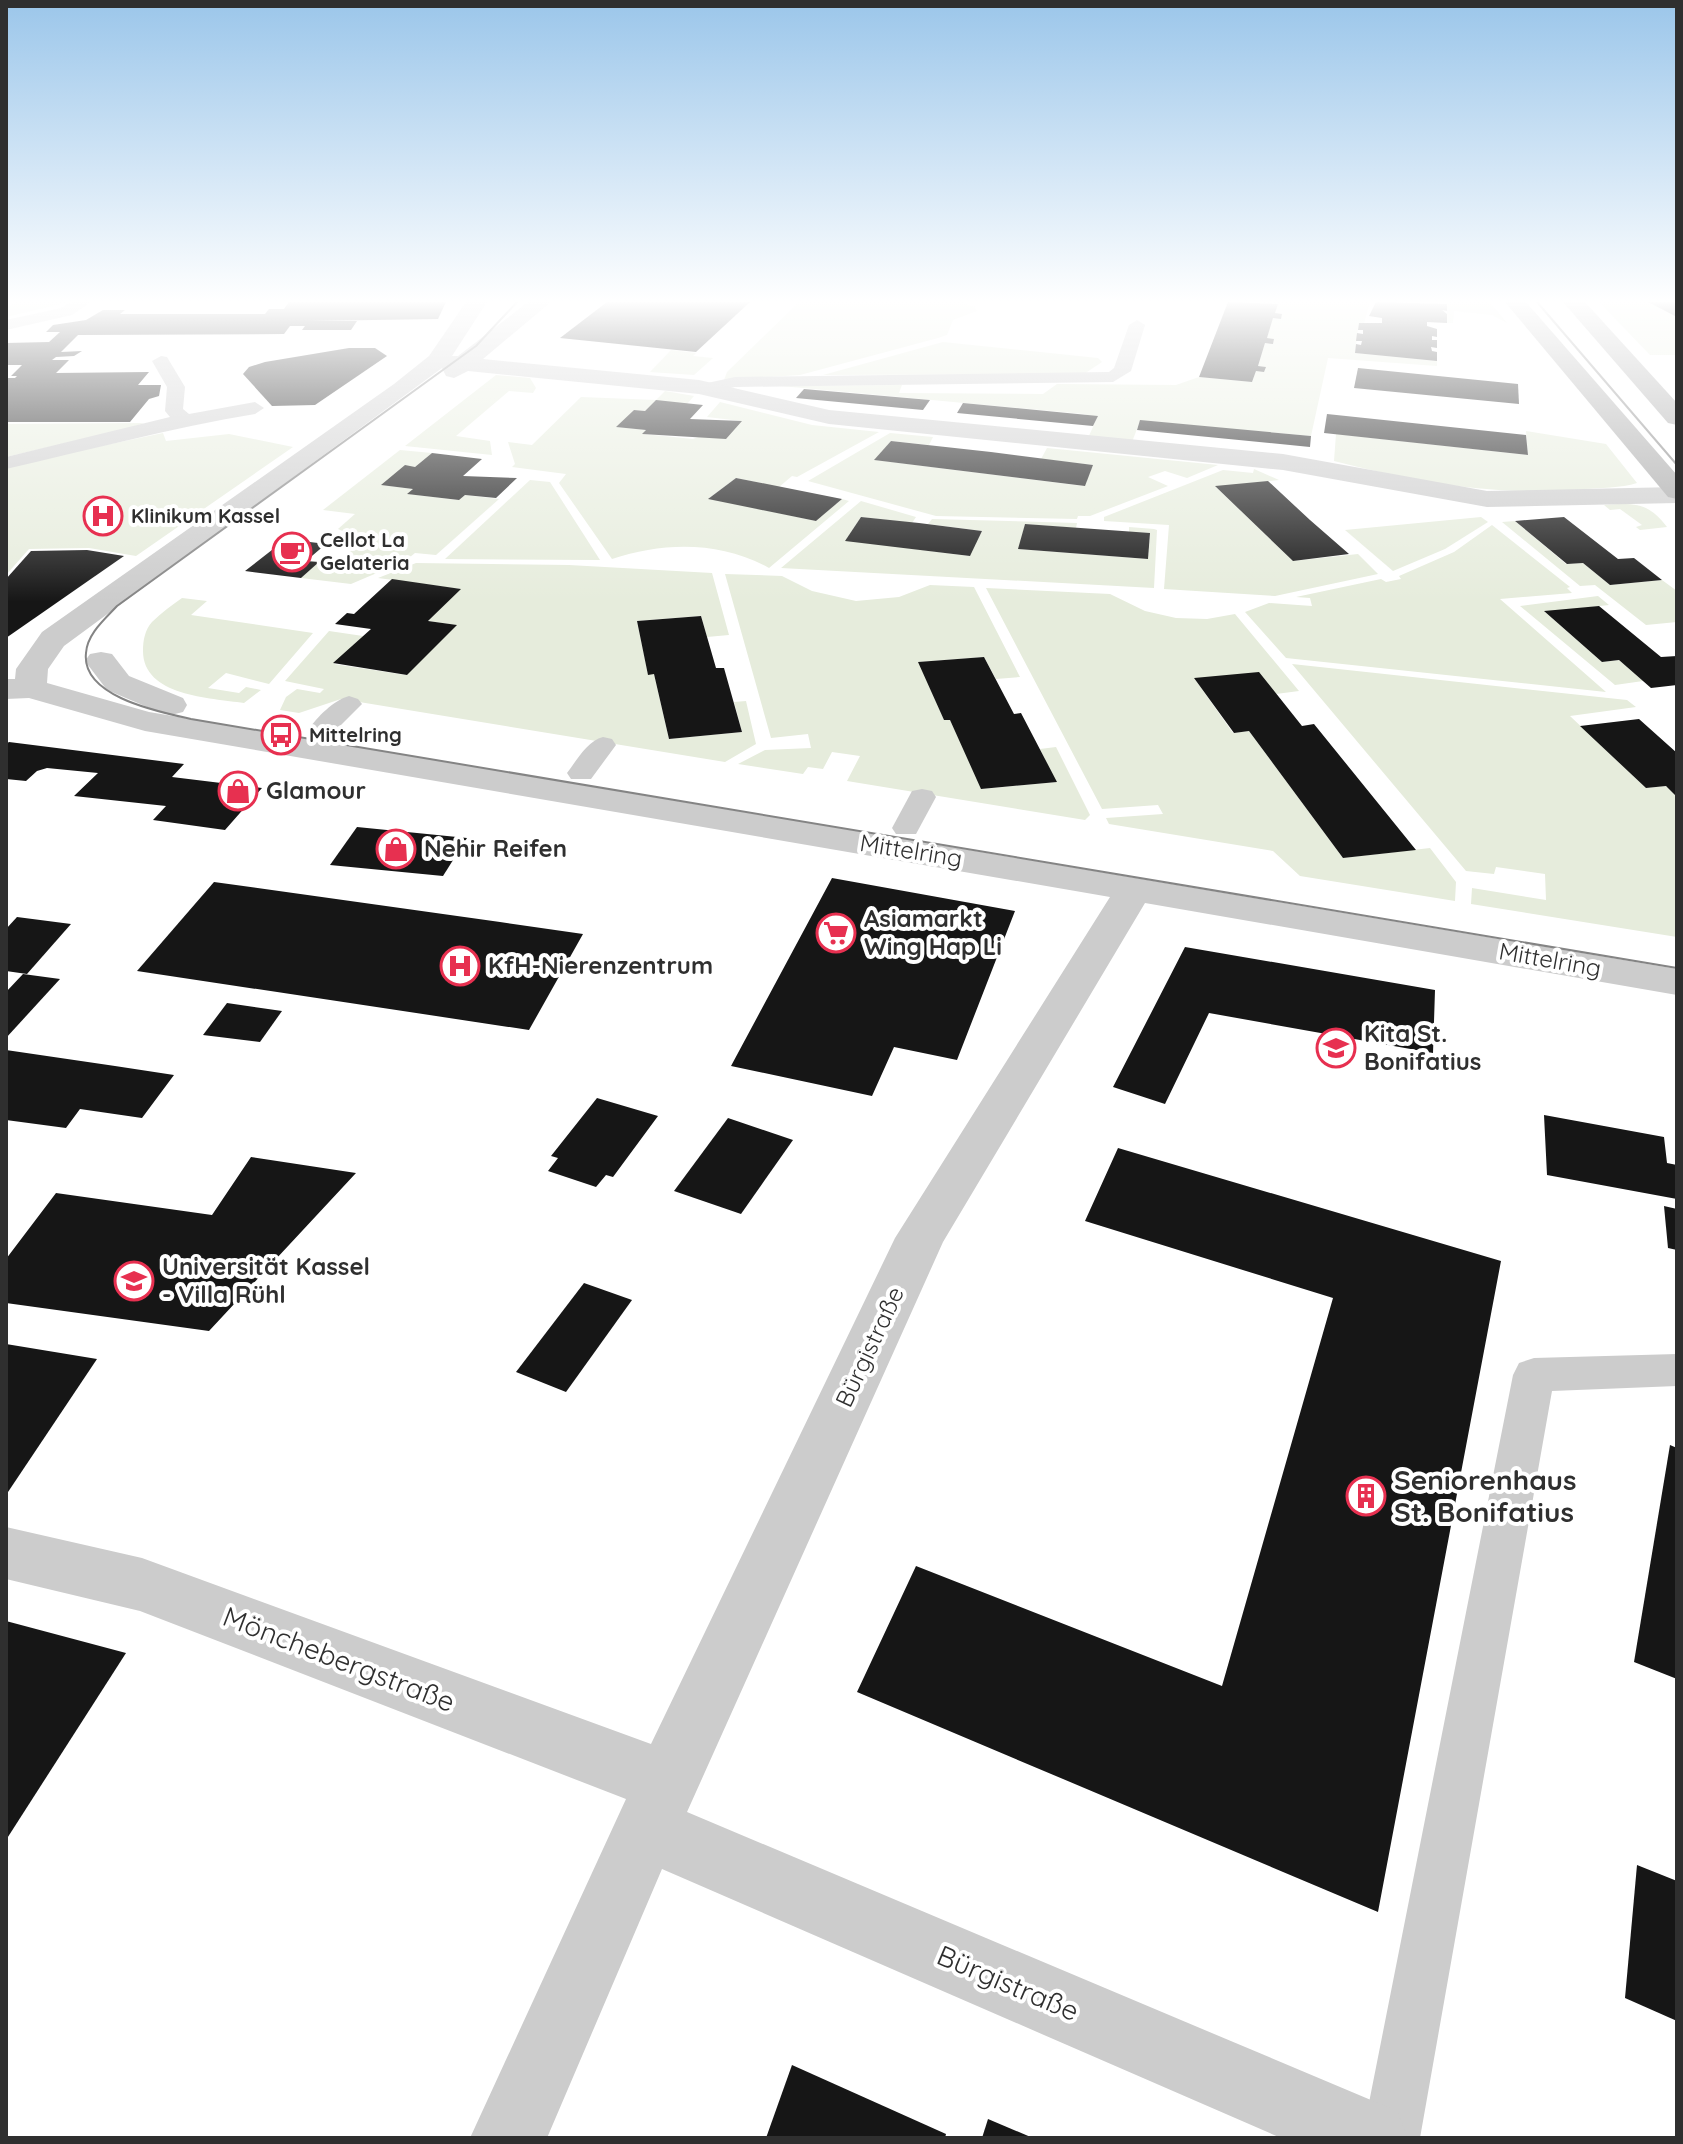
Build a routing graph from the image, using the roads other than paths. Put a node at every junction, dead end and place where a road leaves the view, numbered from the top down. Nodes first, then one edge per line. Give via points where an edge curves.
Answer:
1 (175, 402) edge
2 (383, 402) edge
3 (411, 402) edge
4 (762, 402) edge
5 (1600, 402) edge
6 (1663, 402) edge
7 (255, 408) dead end
8 (1677, 418) edge
9 (184, 419) junction
10 (6, 463) edge
11 (1677, 493) edge
12 (111, 640) junction
13 (14, 693) edge
14 (349, 704) dead end
15 (321, 730) junction
16 (1125, 906) junction
17 (1677, 956) edge
18 (1677, 982) edge
19 (1677, 1370) edge
20 (6, 1553) edge
21 (656, 1805) junction
22 (508, 2138) edge
23 (1370, 2138) edge
24 (1391, 2138) edge

1 - 9 lane via 174,411
2 - 13 street via 53,639
3 - 12 street via 159,588
4 - 11 street via 829,417 1283,462 1489,500
5 - 11 main road
6 - 8 main road
7 - 9 lane
9 - 10 lane
12 - 13 street
12 - 15 street, Mittelring via 118,683 173,706
13 - 16 street, Mittelring
14 - 15 lane
15 - 17 street, Mittelring via 592,759 914,812
16 - 18 street, Mittelring
16 - 21 street, Bürgistraße via 920,1238
19 - 24 lane via 1534,1375
20 - 21 street, Mönchebergstraße via 142,1585
21 - 22 street, Bürgistraße
21 - 23 street, Bürgistraße

